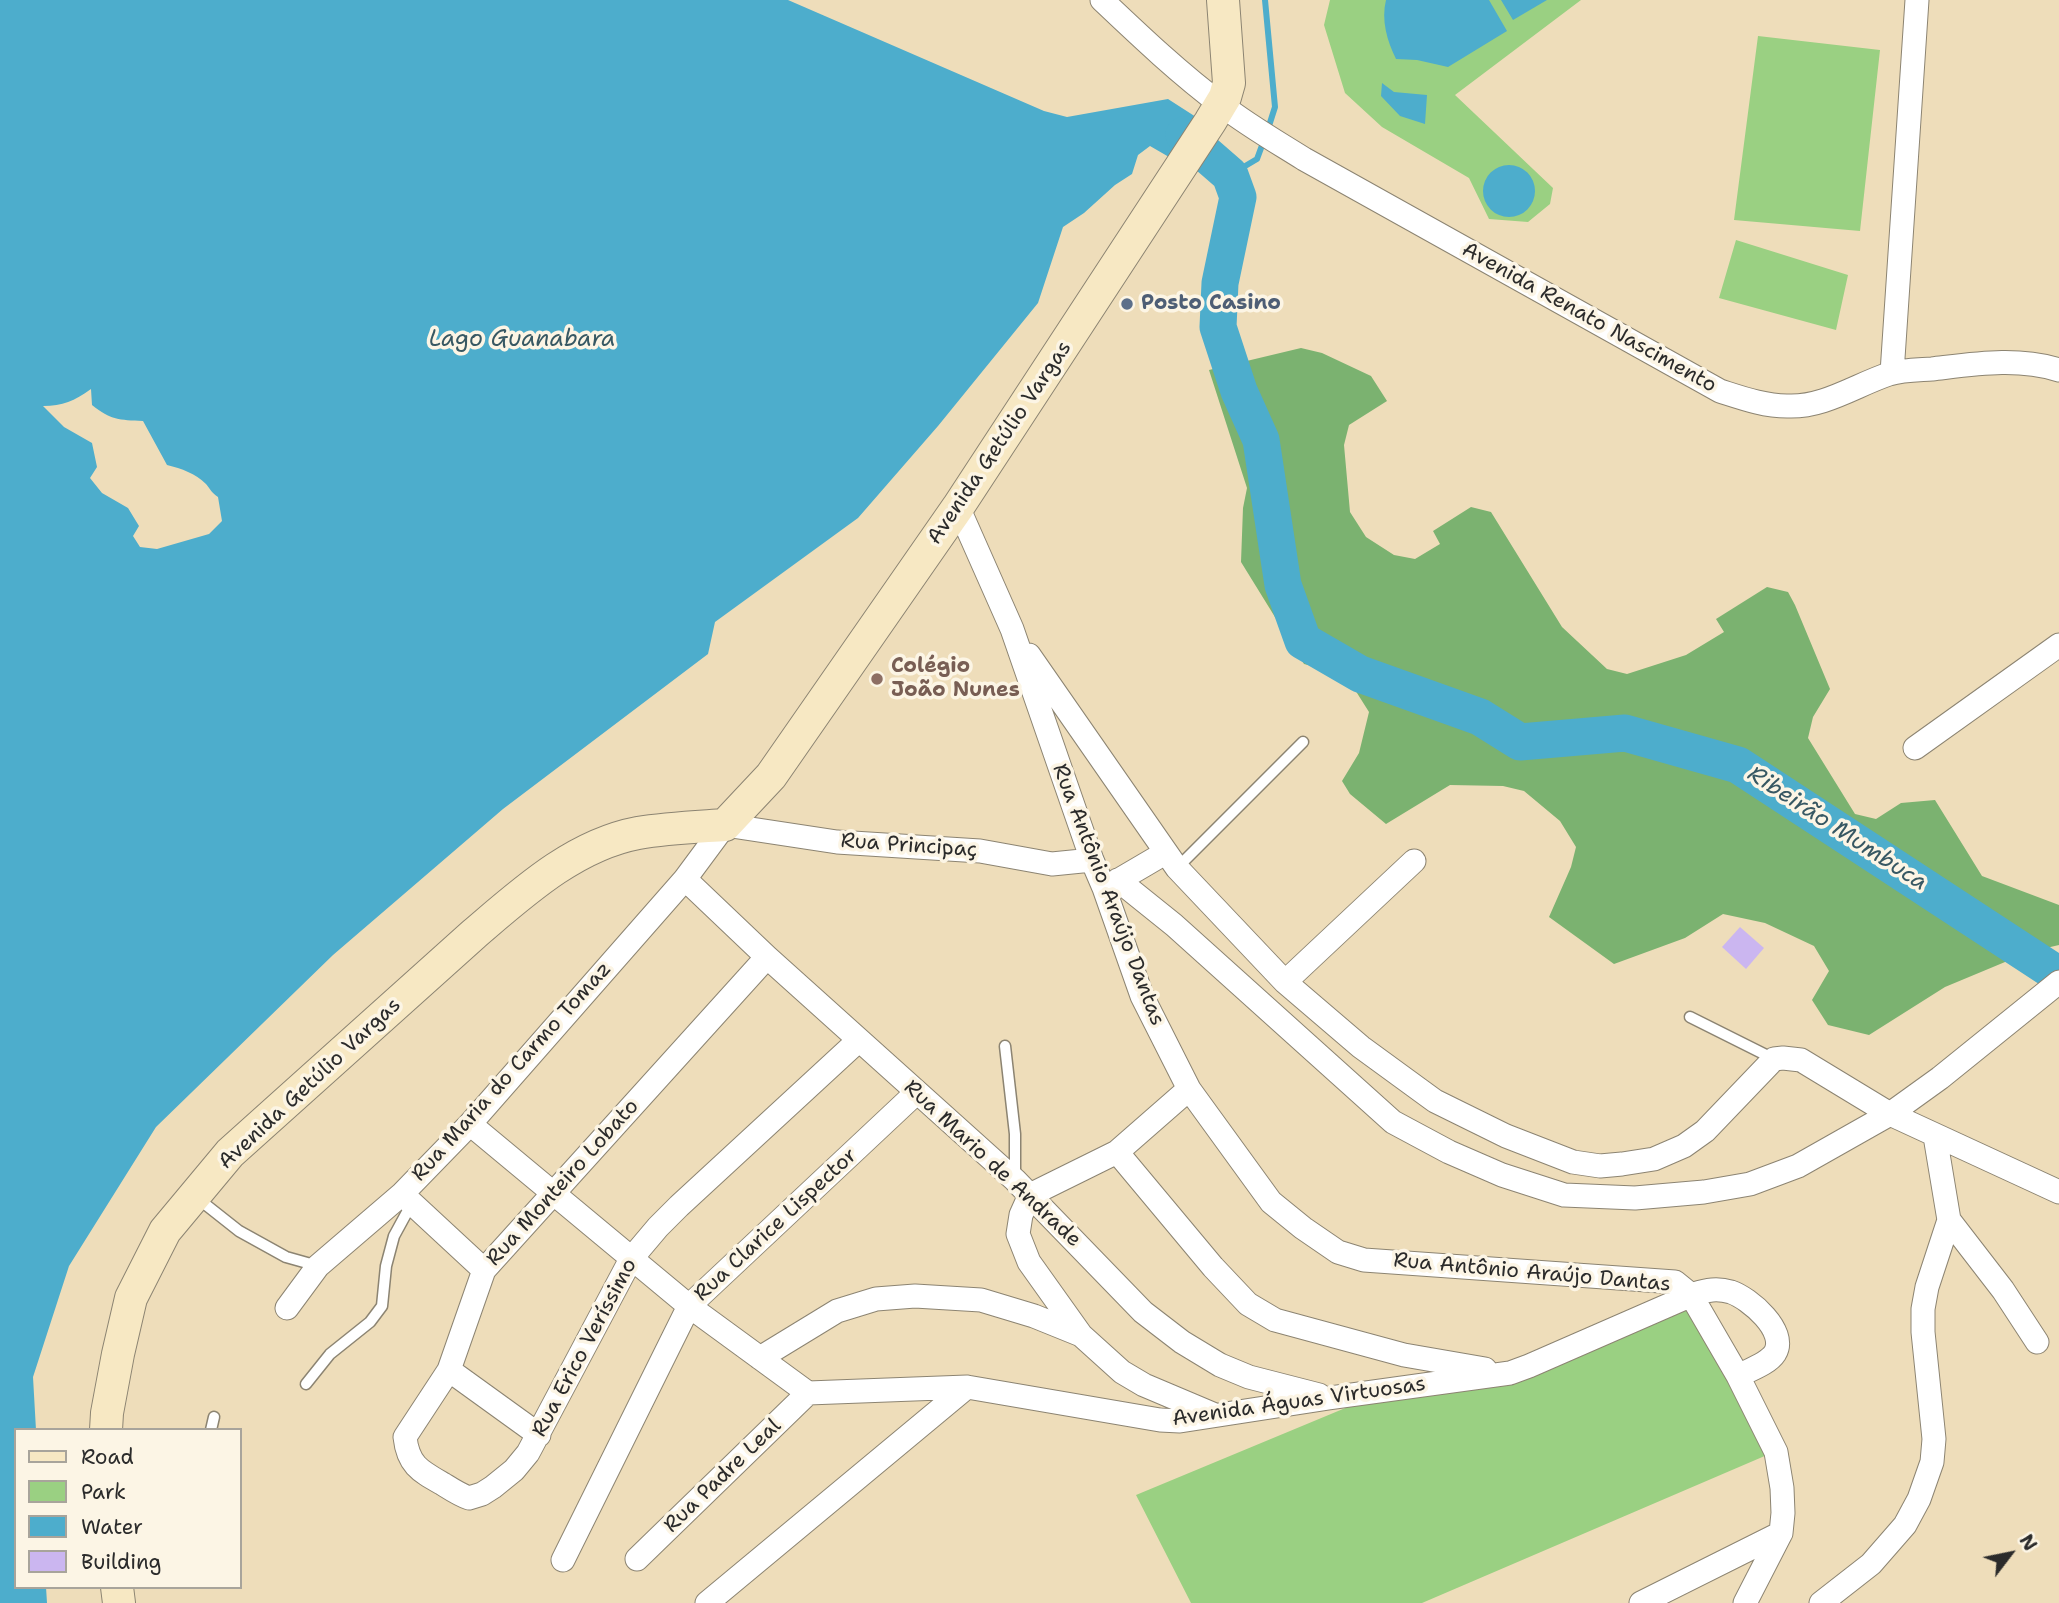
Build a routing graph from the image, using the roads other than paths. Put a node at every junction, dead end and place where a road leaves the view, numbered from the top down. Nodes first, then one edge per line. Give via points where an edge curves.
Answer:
1 (1102, 0) edge
2 (1223, 0) edge
3 (1917, 0) edge
4 (1216, 113) junction
5 (2059, 370) edge
6 (1892, 373) junction
7 (958, 508) junction
8 (1012, 629) junction
9 (2059, 645) edge
10 (1303, 742) dead end
11 (1915, 748) dead end
12 (771, 776) junction
13 (725, 825) junction
14 (637, 833) junction
15 (1092, 860) junction
16 (1171, 861) junction
17 (1414, 861) dead end
18 (685, 878) junction
19 (1111, 884) junction
20 (768, 957) junction
21 (1285, 982) junction
22 (2059, 982) edge
23 (1690, 1017) dead end
24 (859, 1040) junction
25 (1005, 1046) dead end
26 (1774, 1059) junction
27 (1189, 1089) junction
28 (916, 1093) junction
29 (1890, 1114) junction
30 (470, 1124) junction
31 (1935, 1136) junction
32 (1116, 1152) junction
33 (1023, 1188) junction
34 (2059, 1192) edge
35 (554, 1193) junction
36 (194, 1196) junction
37 (407, 1199) junction
38 (1950, 1220) junction
39 (631, 1259) junction
40 (318, 1266) junction
41 (484, 1270) junction
42 (1691, 1295) junction
43 (689, 1306) junction
44 (287, 1308) dead end
45 (1080, 1335) junction
46 (2036, 1342) dead end
47 (760, 1358) junction
48 (449, 1370) junction
49 (1510, 1373) junction
50 (1738, 1376) junction
51 (306, 1384) dead end
52 (967, 1387) junction
53 (808, 1393) junction
54 (1329, 1398) junction
55 (1217, 1416) junction
56 (214, 1417) dead end
57 (106, 1428) edge
58 (211, 1428) edge
59 (539, 1435) junction
60 (405, 1437) joint
61 (1781, 1533) junction
62 (637, 1559) dead end
63 (563, 1560) dead end
64 (706, 1603) edge
65 (1641, 1603) edge
66 (1745, 1603) edge
67 (1821, 1603) edge

1 - 4 street, Avenida Renato Nascimento
2 - 4 main road, Avenida Getúlio Vargas via 1229,83
3 - 6 street
4 - 6 street, Avenida Renato Nascimento via 1250,126 1720,391 1790,407 1823,401
4 - 7 main road, Avenida Getúlio Vargas
5 - 6 street, Avenida Renato Nascimento via 1993,362
7 - 8 street, Rua Antônio Araújo Dantas
7 - 12 main road, Avenida Getúlio Vargas
8 - 15 street, Rua Antônio Araújo Dantas
8 - 16 street
9 - 11 street
10 - 16 lane
12 - 13 main road, Avenida Getúlio Vargas
12 - 14 main road, Avenida Getúlio Vargas via 704,810
13 - 14 main road, Avenida Getúlio Vargas
13 - 15 street, Rua Principaç via 837,842 980,851 1052,864
13 - 18 street, Rua Maria do Carmo Tomaz
14 - 36 main road, Avenida Getúlio Vargas via 575,857 510,903 230,1153
15 - 19 street, Rua Antônio Araújo Dantas
16 - 19 street
16 - 21 street
17 - 21 street
18 - 20 street, Rua Mario de Andrade
18 - 30 street, Rua Maria do Carmo Tomaz
19 - 27 street, Rua Antônio Araújo Dantas via 1142,996
19 - 29 street via 1174,925 1393,1122 1502,1175 1564,1195 1635,1198 1751,1184 1798,1166
20 - 24 street, Rua Mario de Andrade
20 - 35 street, Rua Monteiro Lobato
21 - 26 street via 1361,1047 1436,1101 1506,1136 1573,1162 1622,1164 1684,1146 1705,1131
22 - 29 street
23 - 26 lane
24 - 28 street, Rua Mario de Andrade
24 - 39 street, Rua Erico Veríssimo via 679,1206
25 - 33 lane
26 - 29 street via 1801,1060
27 - 32 street
27 - 42 street, Rua Antônio Araújo Dantas via 1271,1202 1338,1252 1364,1260 1675,1282
28 - 33 street, Rua Mario de Andrade
28 - 43 street, Rua Clarice Lispector
29 - 31 street
30 - 35 street
30 - 37 street, Rua Maria do Carmo Tomaz
31 - 34 street
31 - 38 street
32 - 33 street
32 - 49 street via 1229,1285 1248,1304 1275,1320 1404,1355
33 - 45 street via 1018,1234 1023,1248
33 - 54 street, Rua Mario de Andrade via 1143,1312 1182,1342 1249,1377
35 - 39 street
35 - 41 street, Rua Monteiro Lobato
36 - 40 lane via 239,1231 286,1257
36 - 57 main road, Avenida Getúlio Vargas via 165,1231 131,1298
37 - 40 street, Rua Maria do Carmo Tomaz
37 - 41 street
37 - 51 lane via 386,1266 382,1306 370,1322 330,1354
38 - 46 street
38 - 67 street via 1923,1309 1932,1462 1905,1525 1871,1564
39 - 43 street
39 - 59 street, Rua Erico Veríssimo
40 - 44 street, Rua Maria do Carmo Tomaz
41 - 48 street, Rua Monteiro Lobato
42 - 49 street, Avenida Águas Virtuosas
42 - 50 street, Rua Antônio Araújo Dantas
42 - 50 street, Rua Antônio Araújo Dantas via 1712,1289 1730,1292 1753,1304 1770,1324 1777,1342 1774,1355
43 - 47 street
43 - 63 street, Rua Clarice Lispector
45 - 47 street via 981,1300 902,1297 837,1311
45 - 55 street via 1122,1372
47 - 53 street
48 - 59 street
48 - 60 street, Rua Monteiro Lobato
49 - 54 street, Avenida Águas Virtuosas
50 - 61 street, Rua Antônio Araújo Dantas via 1776,1451 1782,1488
52 - 53 street, Avenida Águas Virtuosas
52 - 55 street, Avenida Águas Virtuosas via 1160,1420
52 - 64 street
53 - 62 street, Rua Padre Leal
54 - 55 street, Avenida Águas Virtuosas
56 - 58 lane
59 - 60 street, Rua Erico Veríssimo via 514,1470 482,1494 469,1497 420,1471 406,1450
61 - 65 street
61 - 66 street

